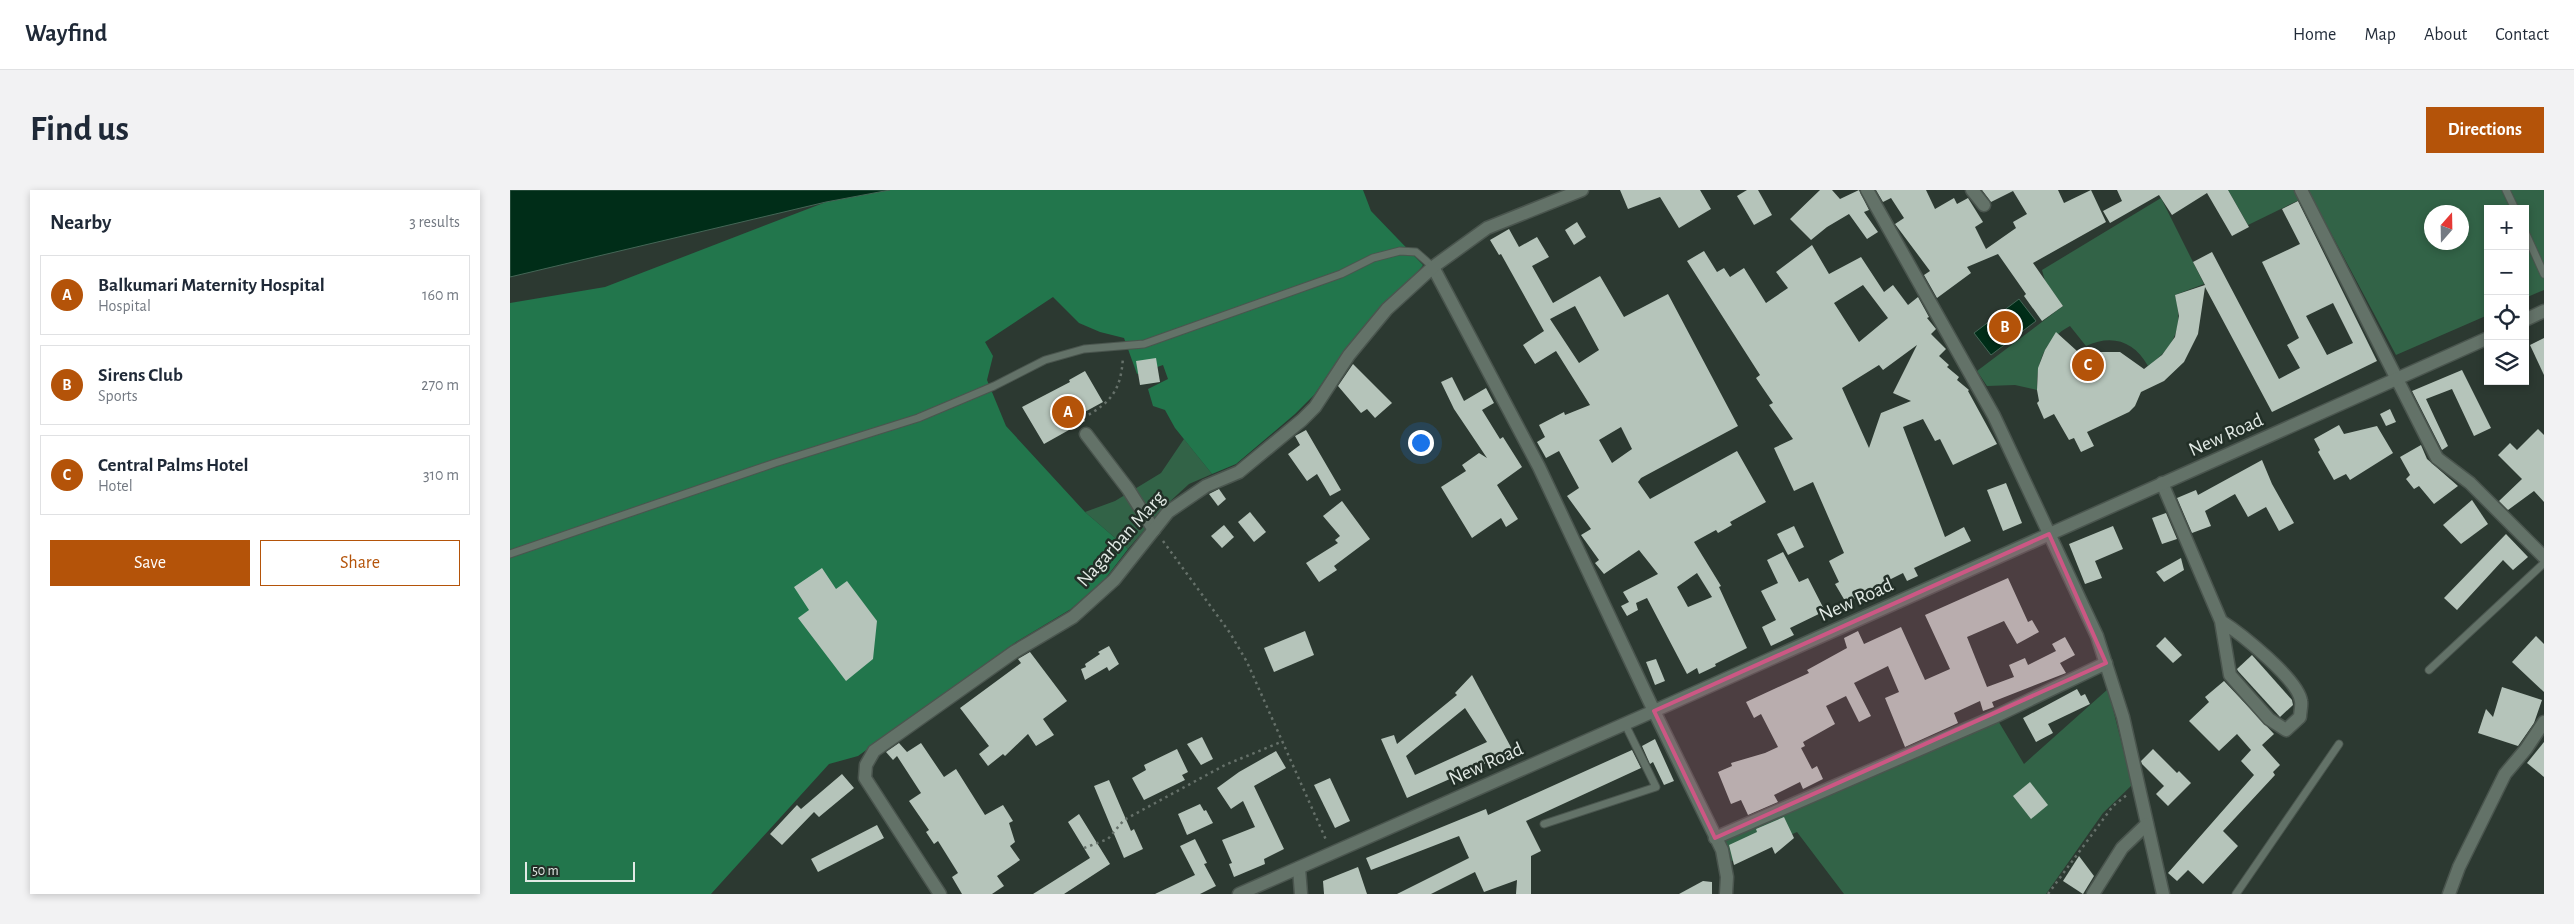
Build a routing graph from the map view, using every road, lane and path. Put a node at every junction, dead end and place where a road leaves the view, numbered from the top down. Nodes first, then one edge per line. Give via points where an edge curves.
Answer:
1 (1582, 190) edge
2 (1867, 190) edge
3 (1972, 190) edge
4 (2301, 190) edge
5 (2506, 190) edge
6 (1984, 205) dead end
7 (2513, 205) edge
8 (2529, 241) edge
9 (1432, 267) junction
10 (2544, 274) edge
11 (2544, 312) edge
12 (2529, 318) edge
13 (2484, 340) edge
14 (1124, 345) junction
15 (2398, 379) junction
16 (1083, 418) dead end
17 (1086, 434) dead end
18 (2162, 484) junction
19 (1154, 530) junction
20 (2049, 534) junction
21 (510, 554) edge
22 (2544, 557) edge
23 (2544, 563) edge
24 (2221, 621) junction
25 (2106, 664) junction
26 (2429, 670) dead end
27 (1654, 711) junction
28 (2544, 722) edge
29 (1625, 724) junction
30 (1281, 742) junction
31 (2339, 744) dead end
32 (2138, 785) junction
33 (1544, 824) dead end
34 (2147, 824) junction
35 (1715, 838) junction
36 (1084, 848) dead end
37 (1332, 853) junction
38 (1299, 868) junction
39 (940, 894) edge
40 (1239, 894) edge
41 (1302, 894) edge
42 (1726, 894) edge
43 (2048, 894) edge
44 (2093, 894) edge
45 (2163, 894) edge
46 (2236, 894) edge
47 (2449, 894) edge

1 - 9 street, Nagarban Marg via 1487,228
2 - 20 street via 1985,398
3 - 6 street
4 - 15 street
5 - 7 lane
8 - 10 lane
9 - 14 lane via 1416,252 1400,251 1373,258 1272,300 1144,344
9 - 19 street, Nagarban Marg via 1387,309 1302,420 1239,472 1183,500
9 - 27 street via 1540,467
11 - 12 street
13 - 15 street, New Road
14 - 16 path via 1122,369 1112,396 1106,404
14 - 21 lane via 1084,349 1045,360 918,418 775,463
15 - 18 street, New Road
15 - 22 street via 2437,458 2470,483
17 - 19 street
18 - 20 street, New Road
18 - 24 street
19 - 30 path via 1230,633 1247,662
19 - 39 street, Nagarban Marg via 1114,580 1073,617 1014,652 874,751 866,765 865,778
20 - 25 street via 2097,636
20 - 27 street, New Road
23 - 26 lane
24 - 24 street via 2264,654 2301,699 2300,717 2286,730 2269,719 2230,675
25 - 32 street via 2123,717
25 - 35 street
27 - 29 street, New Road
27 - 35 street
28 - 47 street via 2505,774
29 - 33 lane via 1656,787
29 - 37 street, New Road
30 - 36 path via 1225,765 1124,820 1108,839
30 - 37 path
31 - 46 lane
32 - 34 street
32 - 43 path via 2113,806
34 - 44 street via 2122,848
34 - 45 street
35 - 42 street via 1725,863
37 - 38 street, New Road
38 - 40 street, New Road
38 - 41 street

